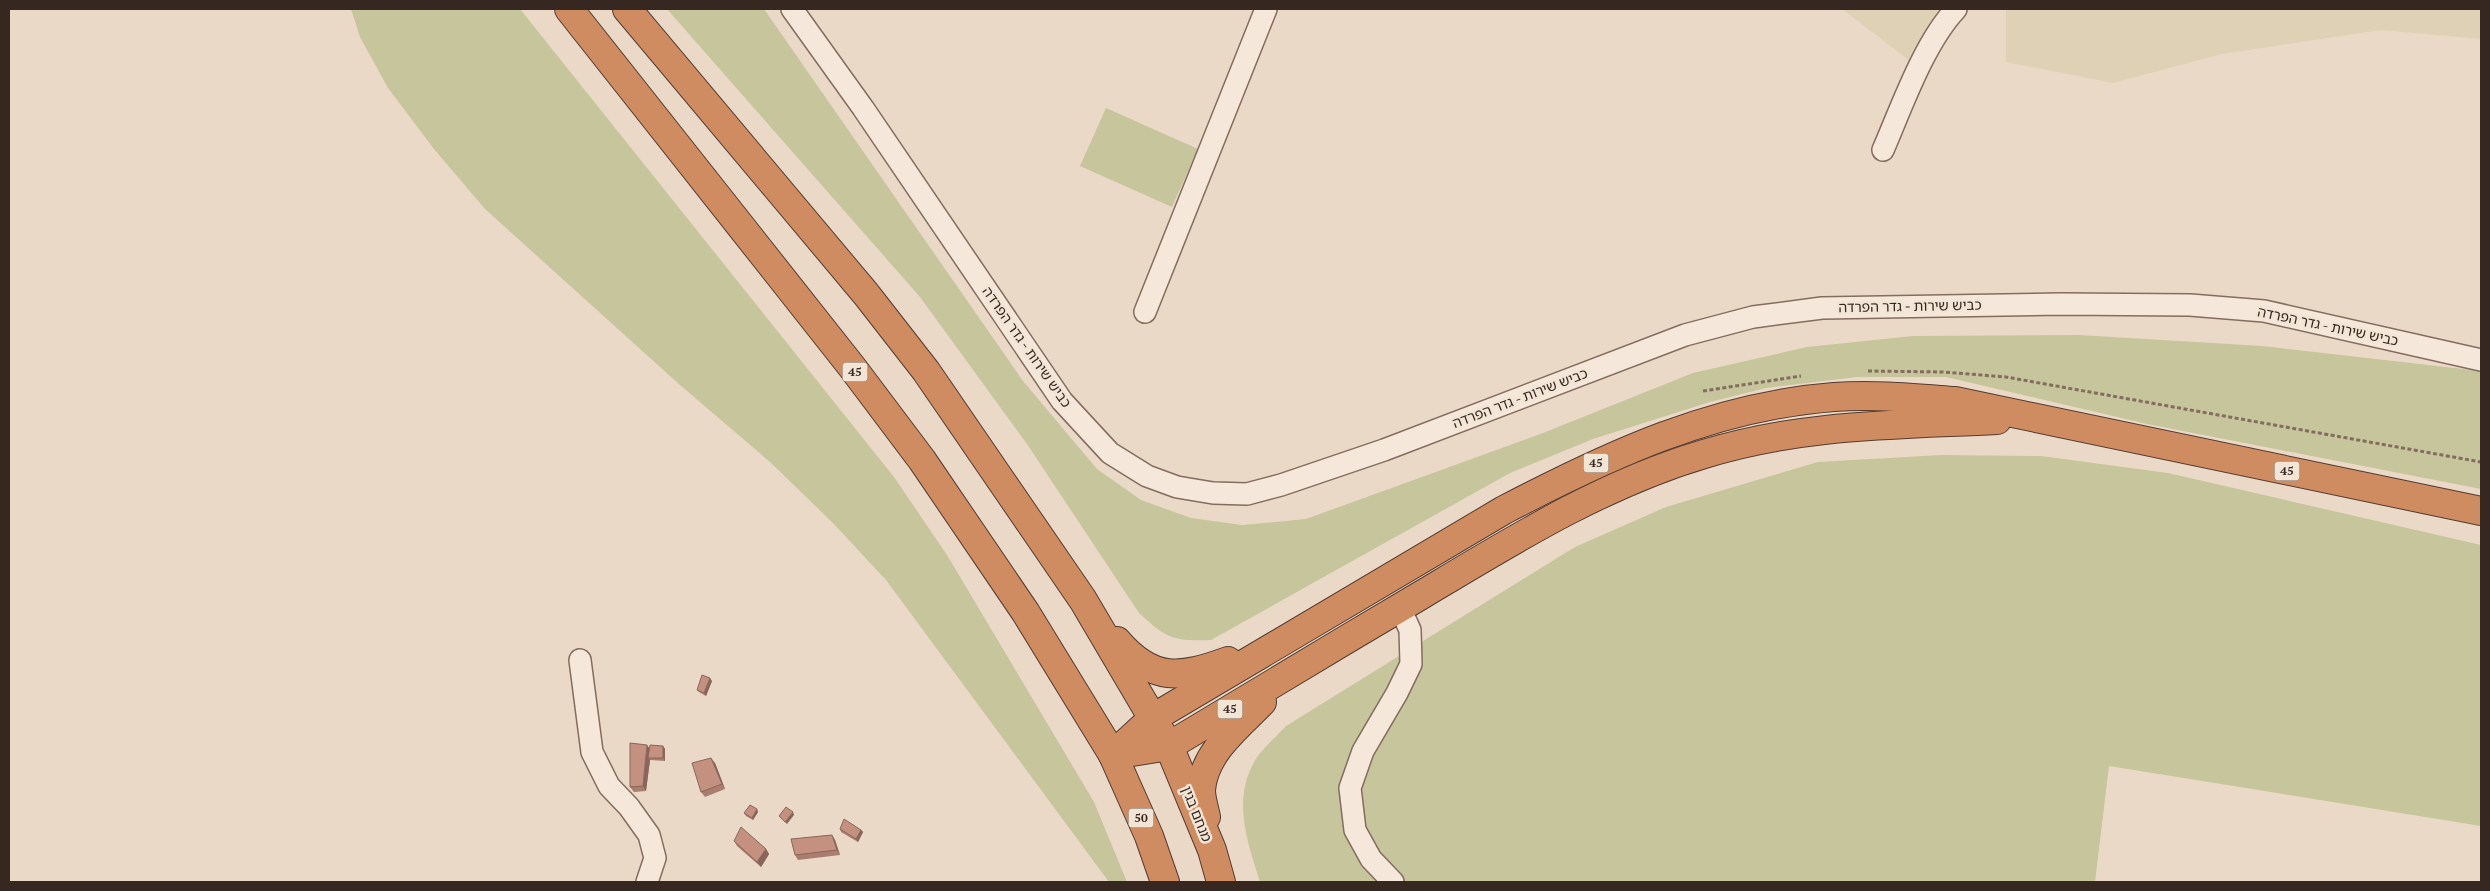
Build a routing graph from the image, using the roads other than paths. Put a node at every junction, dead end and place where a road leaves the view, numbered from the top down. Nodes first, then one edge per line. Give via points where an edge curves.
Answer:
1 (569, 9) edge
2 (627, 9) edge
3 (792, 9) edge
4 (1266, 9) edge
5 (1956, 9) edge
6 (1883, 150) dead end
7 (1145, 312) dead end
8 (2481, 360) edge
9 (2093, 431) junction
10 (2481, 511) edge
11 (1083, 600) junction
12 (1400, 608) junction
13 (1288, 638) junction
14 (580, 660) dead end
15 (1291, 673) junction
16 (1153, 718) junction
17 (1169, 746) junction
18 (1113, 756) junction
19 (1212, 850) junction
20 (647, 882) edge
21 (1164, 882) edge
22 (1221, 882) edge
23 (1393, 882) edge

1 - 18 highway, 45 via 922,460 1026,614
2 - 11 highway via 866,294 926,371
3 - 8 street, כביש שירות - גדר הפרדה via 1062,401 1110,453 1147,476 1177,487 1247,494 1281,485 1384,450 1686,335 1753,317 1822,308 2190,305 2264,311
4 - 7 street
5 - 6 street via 1942,24
9 - 10 highway, 45
9 - 12 highway, 45 via 1998,420 1837,427 1754,441 1658,469 1609,490 1519,537
9 - 13 highway, 45 via 1955,401 1888,396 1793,402 1730,416 1647,441 1552,485
11 - 13 highway via 1132,658 1166,673 1182,675 1199,671
11 - 16 highway, מנחם בגין
12 - 15 highway, 45
12 - 23 street via 1410,630 1411,664 1363,751 1350,788 1355,830 1372,859
13 - 16 highway, 45
14 - 20 street via 592,752 609,786 649,835 655,858
15 - 17 highway, 45
15 - 19 highway via 1228,737 1207,766 1201,790
16 - 17 highway, מנחם בגין
16 - 18 highway, 45
17 - 18 highway, 45
17 - 19 highway, מנחם בגין
18 - 21 highway, 50 via 1149,836
19 - 22 highway, מנחם בגין

